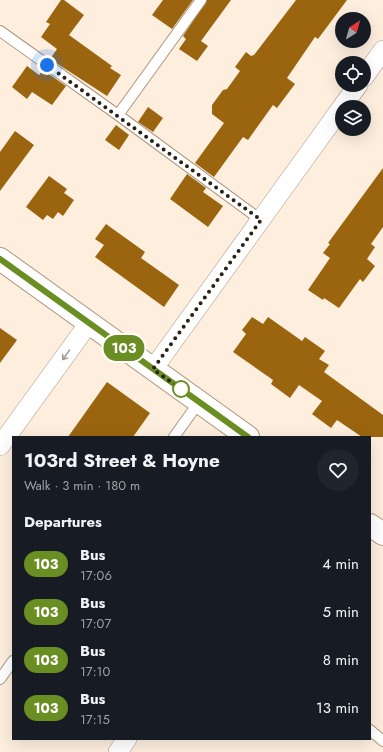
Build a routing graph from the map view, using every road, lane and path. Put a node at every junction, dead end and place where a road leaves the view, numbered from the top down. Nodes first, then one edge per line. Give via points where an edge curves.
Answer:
1 (201, 0) edge
2 (0, 32) edge
3 (383, 50) edge
4 (371, 67) edge
5 (118, 115) junction
6 (335, 117) edge
7 (261, 220) junction
8 (0, 259) edge
9 (89, 323) junction
10 (153, 369) junction
11 (199, 402) junction
12 (175, 436) edge
13 (247, 436) edge
14 (0, 446) edge
15 (371, 526) edge
16 (383, 534) edge
17 (12, 662) edge
18 (0, 679) edge
19 (371, 731) edge
20 (126, 740) edge
21 (383, 741) edge
22 (118, 752) edge

1 - 5 lane
2 - 5 lane
3 - 4 street
5 - 7 lane
6 - 7 street
7 - 10 street
8 - 9 main road
9 - 10 main road
9 -> 14 street
10 - 11 main road
11 - 12 lane
11 - 13 main road
15 - 16 main road
17 - 18 lane
19 - 21 lane
20 - 22 street

